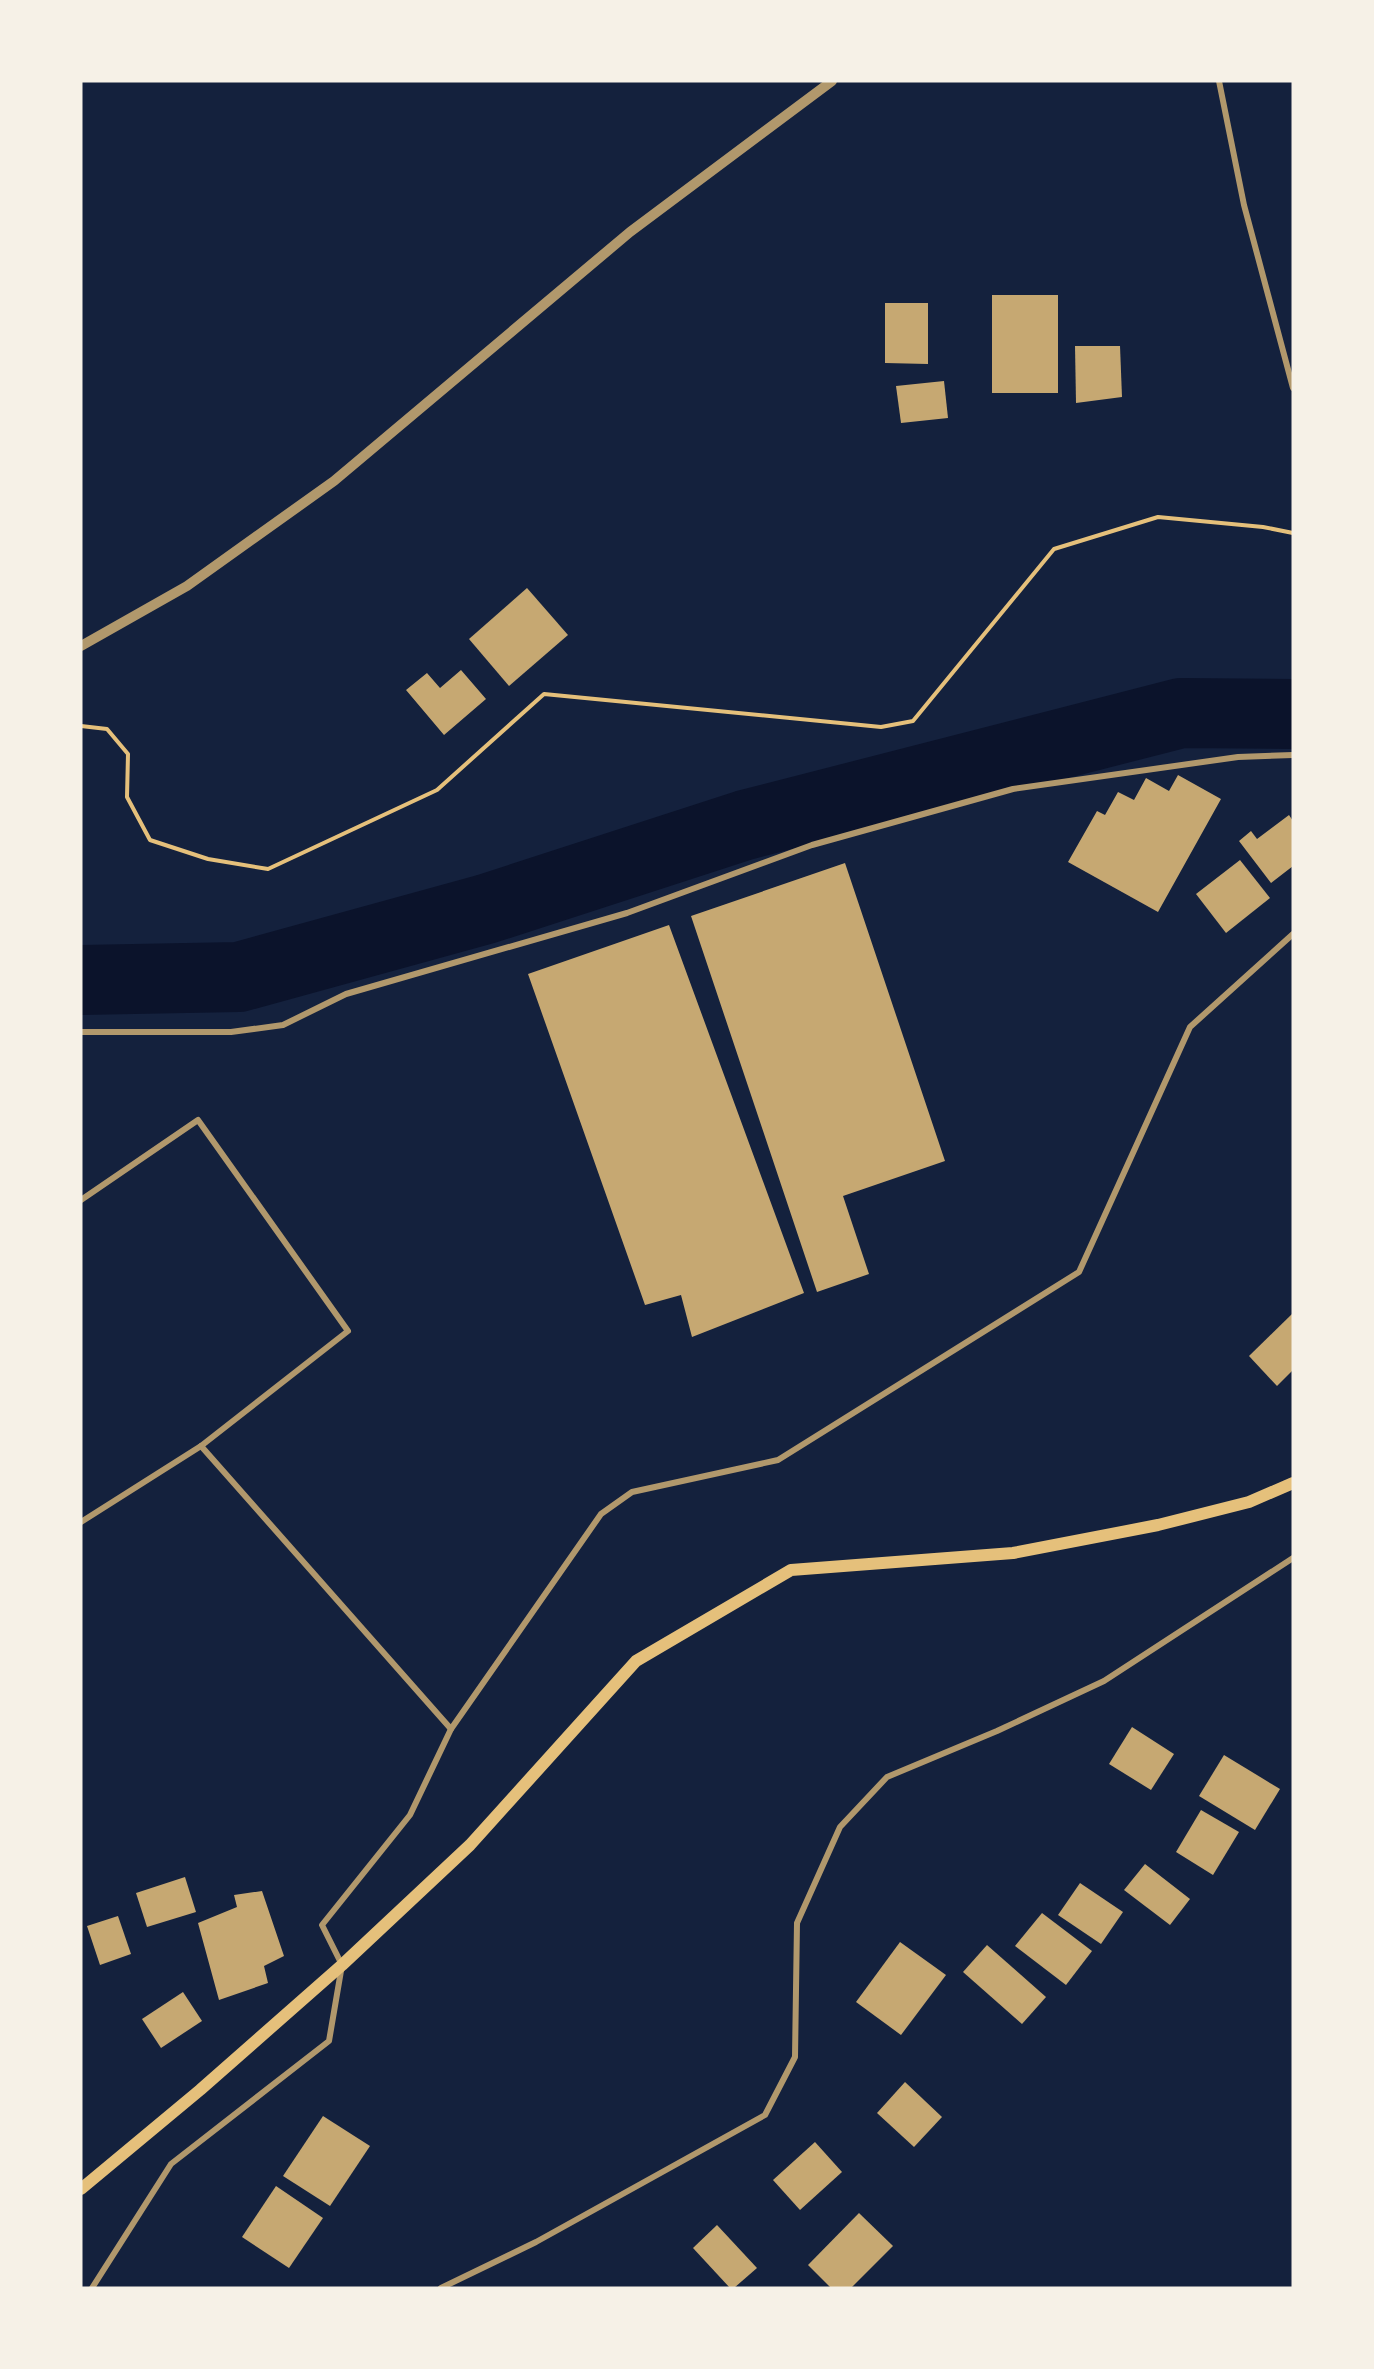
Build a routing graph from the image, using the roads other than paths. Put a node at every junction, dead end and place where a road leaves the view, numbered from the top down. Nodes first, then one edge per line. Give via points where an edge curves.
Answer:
1 (832, 81) edge
2 (1219, 81) edge
3 (1293, 388) edge
4 (81, 646) edge
5 (1293, 755) edge
6 (1293, 934) edge
7 (81, 1032) edge
8 (81, 1200) edge
9 (201, 1446) junction
10 (1293, 1484) edge
11 (81, 1522) edge
12 (1293, 1558) edge
13 (451, 1729) junction
14 (342, 1965) junction
15 (81, 2189) edge
16 (92, 2288) edge
17 (441, 2288) edge

1 - 4 street via 630,231 334,481 187,586
2 - 3 street via 1244,205
5 - 7 street via 1238,757 1013,789 812,845 627,913 346,994 283,1025 231,1032
6 - 13 street via 1190,1027 1079,1272 778,1460 632,1492 601,1514
8 - 9 street via 198,1120 348,1331
9 - 11 street
9 - 13 street
10 - 14 main road via 1249,1503 1158,1525 1013,1552 791,1570 636,1661 470,1845
12 - 17 street via 1104,1681 887,1777 840,1827 797,1923 795,2057 765,2115 536,2242
13 - 14 street via 410,1815 322,1925
14 - 15 main road
14 - 16 street via 329,2041 171,2164

